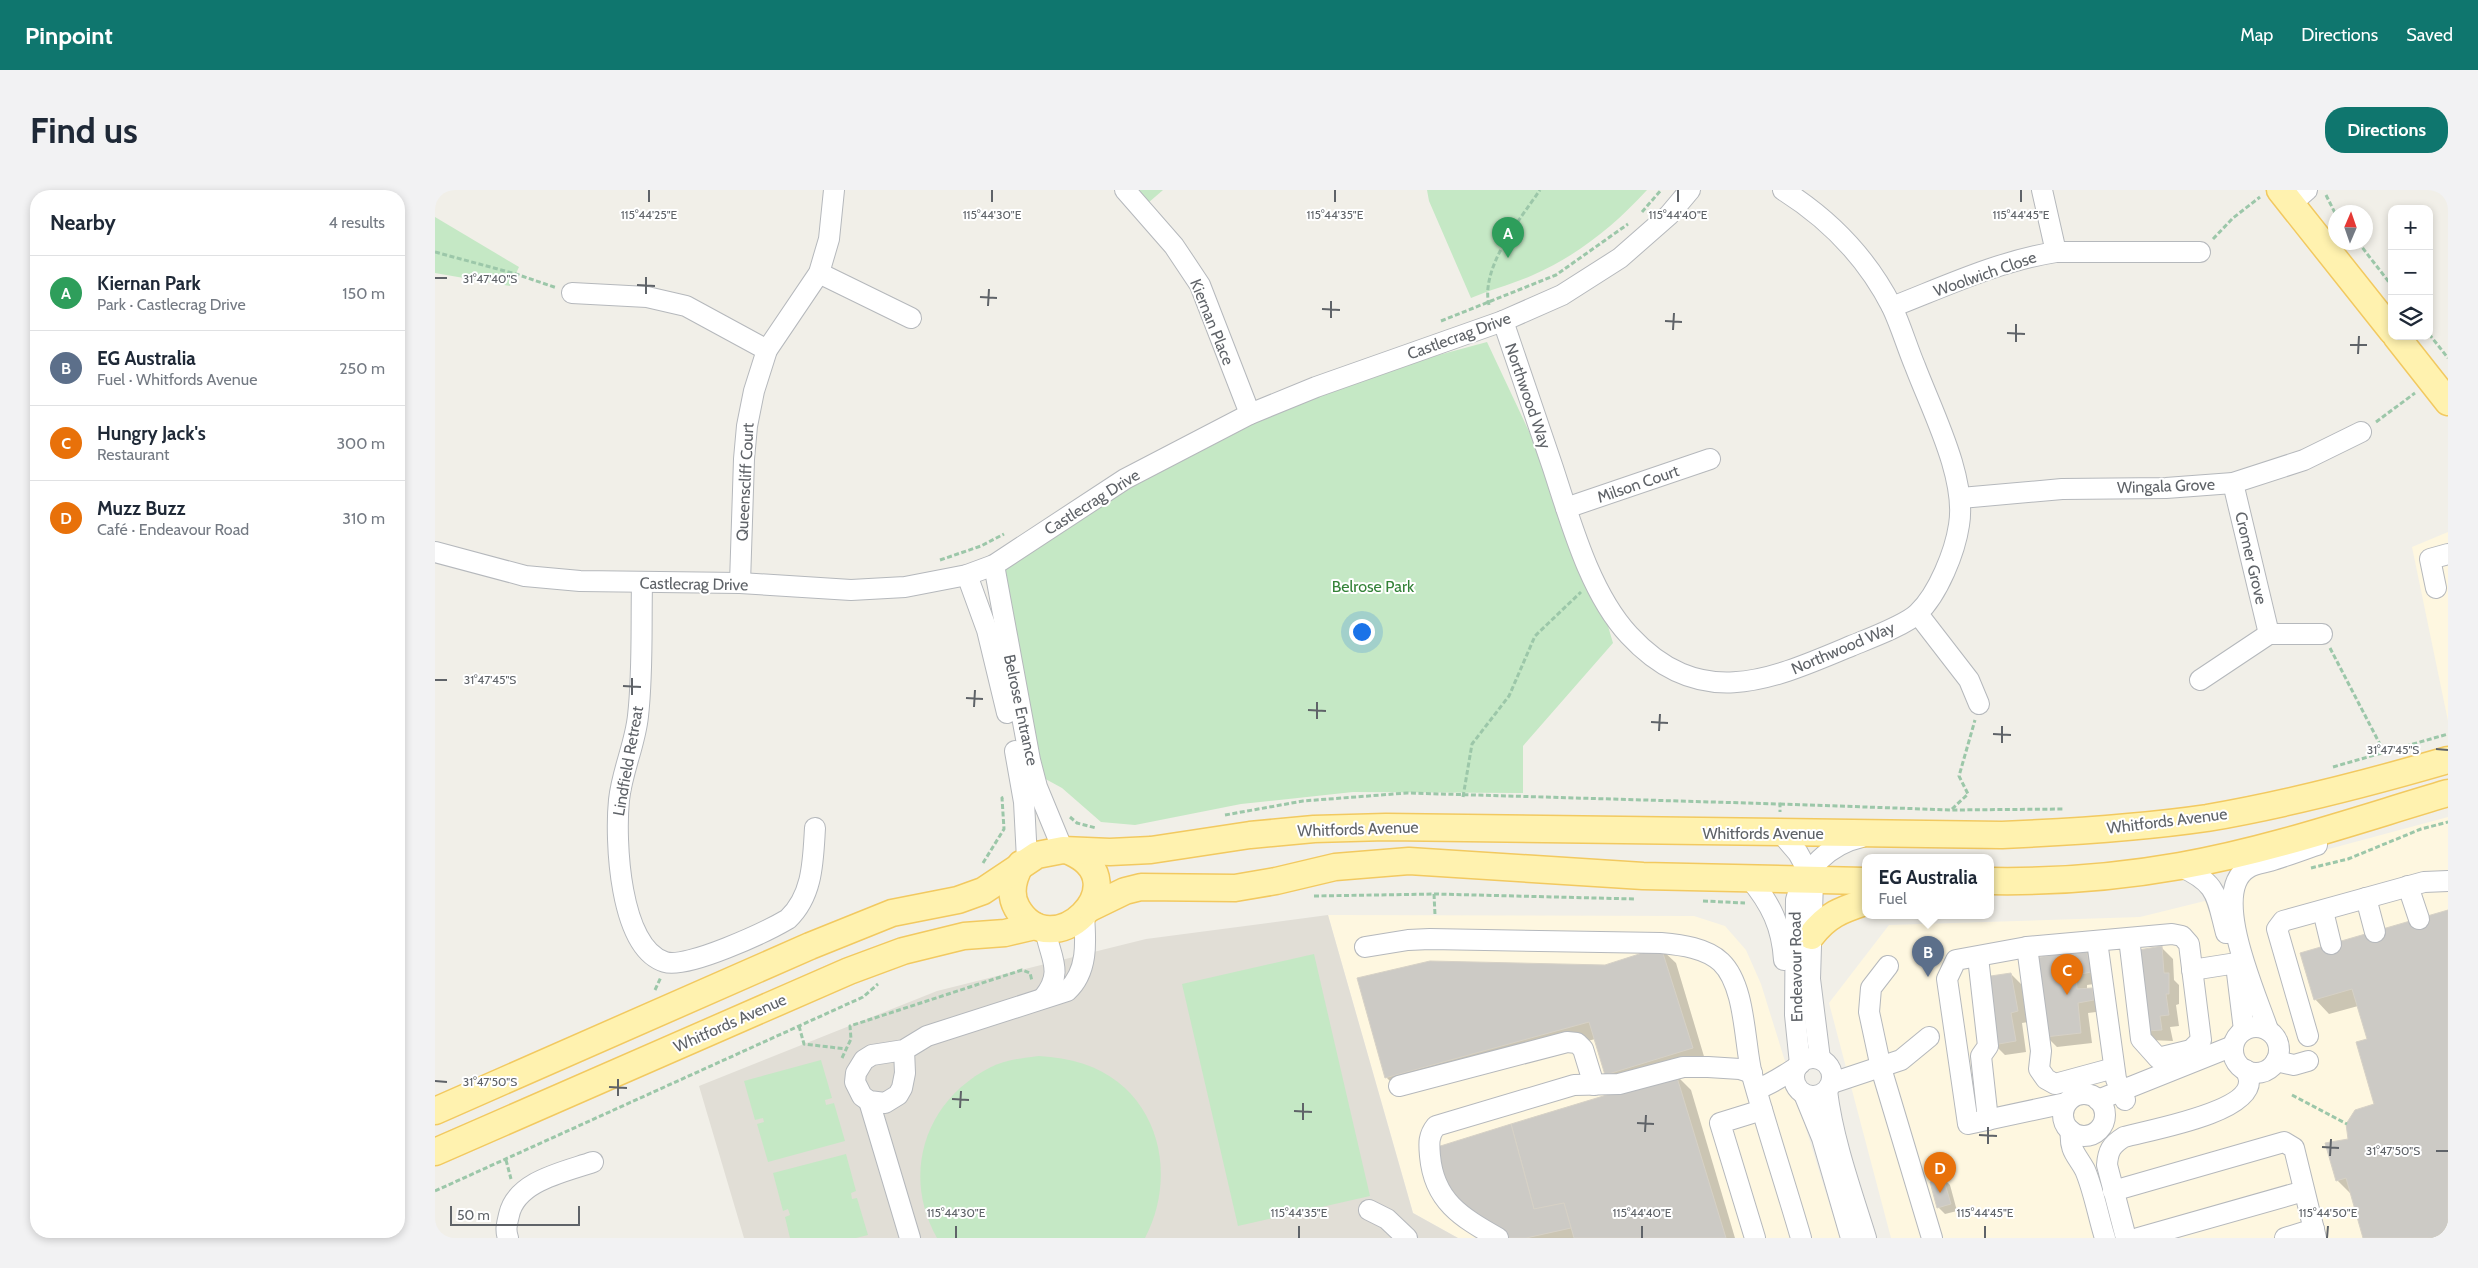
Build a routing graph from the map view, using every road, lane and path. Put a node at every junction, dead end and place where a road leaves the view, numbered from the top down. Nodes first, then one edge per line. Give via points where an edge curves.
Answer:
1 (834, 190) edge
2 (1125, 190) edge
3 (1540, 190) edge
4 (1661, 190) edge
5 (1690, 190) edge
6 (1783, 190) edge
7 (2042, 190) edge
8 (2296, 194) edge
9 (2328, 210) edge
10 (1638, 216) dead end
11 (1631, 222) dead end
12 (2328, 228) edge
13 (2347, 250) edge
14 (2364, 250) edge
15 (435, 252) edge
16 (2056, 252) junction
17 (2200, 252) joint
18 (819, 273) junction
19 (2388, 281) edge
20 (572, 293) joint
21 (2388, 303) edge
22 (1488, 304) junction
23 (1892, 307) junction
24 (911, 318) dead end
25 (1503, 321) junction
26 (1436, 323) dead end
27 (2388, 325) edge
28 (2433, 339) edge
29 (2400, 340) edge
30 (2416, 340) edge
31 (767, 350) junction
32 (2448, 358) edge
33 (2439, 380) edge
34 (2448, 402) edge
35 (1250, 414) junction
36 (2361, 432) joint
37 (1710, 460) dead end
38 (2233, 483) junction
39 (1961, 498) junction
40 (1566, 508) junction
41 (1012, 530) dead end
42 (435, 552) edge
43 (2448, 554) edge
44 (931, 561) dead end
45 (993, 565) junction
46 (967, 576) junction
47 (1594, 579) junction
48 (739, 583) junction
49 (642, 584) junction
50 (2435, 588) dead end
51 (1917, 614) junction
52 (2269, 634) junction
53 (2322, 634) joint
54 (2200, 680) dead end
55 (1979, 704) joint
56 (2448, 734) edge
57 (2448, 744) edge
58 (2384, 752) junction
59 (2448, 760) edge
60 (2327, 770) dead end
61 (2382, 779) junction
62 (2448, 793) edge
63 (1463, 797) dead end
64 (1780, 804) dead end
65 (2403, 806) junction
66 (2071, 809) dead end
67 (1952, 810) junction
68 (815, 828) dead end
69 (1781, 833) junction
70 (1877, 833) junction
71 (1067, 851) junction
72 (1024, 862) junction
73 (2179, 866) junction
74 (1809, 878) junction
75 (1750, 879) junction
76 (1862, 881) edge
77 (2448, 881) edge
78 (1994, 883) edge
79 (2408, 886) junction
80 (1434, 894) dead end
81 (2366, 898) junction
82 (1862, 903) edge
83 (2323, 911) junction
84 (1087, 912) junction
85 (1435, 915) dead end
86 (2419, 919) dead end
87 (1040, 927) junction
88 (2375, 932) dead end
89 (1811, 936) junction
90 (2129, 938) junction
91 (2097, 941) junction
92 (2331, 944) dead end
93 (1365, 947) dead end
94 (2027, 947) junction
95 (1978, 957) junction
96 (2239, 963) junction
97 (1889, 966) dead end
98 (2192, 970) junction
99 (1044, 996) junction
100 (799, 1026) dead end
101 (2268, 1030) junction
102 (2307, 1036) dead end
103 (1929, 1037) dead end
104 (1798, 1038) junction
105 (846, 1049) dead end
106 (904, 1050) junction
107 (2240, 1052) junction
108 (2308, 1061) dead end
109 (2272, 1065) junction
110 (2114, 1068) junction
111 (1872, 1070) junction
112 (1828, 1076) junction
113 (1799, 1077) junction
114 (1760, 1082) junction
115 (1594, 1085) junction
116 (1399, 1086) dead end
117 (2122, 1095) junction
118 (2292, 1095) dead end
119 (869, 1101) junction
120 (2102, 1106) junction
121 (2229, 1106) junction
122 (2061, 1107) junction
123 (1762, 1110) junction
124 (435, 1111) edge
125 (1994, 1119) junction
126 (2347, 1124) dead end
127 (2078, 1134) junction
128 (435, 1152) edge
129 (593, 1162) dead end
130 (2113, 1190) junction
131 (2304, 1190) junction
132 (1369, 1210) dead end
133 (2315, 1234) edge
134 (508, 1238) edge
135 (910, 1238) edge
136 (1407, 1238) edge
137 (1498, 1238) edge
138 (1755, 1238) edge
139 (1801, 1238) edge
140 (1851, 1238) edge
141 (1866, 1238) edge
142 (1932, 1238) edge
143 (2105, 1238) edge
144 (2126, 1238) edge
145 (2138, 1238) edge
146 (2285, 1238) edge

1 - 18 street, Queenscliff Court via 829,239
2 - 35 street, Kiernan Place via 1174,246 1200,285
3 - 22 path via 1499,251 1491,274
4 - 10 path
5 - 25 street, Castlecrag Drive via 1669,215 1620,258 1561,295
6 - 23 street via 1818,214 1854,250
7 - 16 street
8 - 9 path
8 - 12 main road
8 - 17 path via 2233,218
8 - 27 main road
11 - 22 path via 1555,275
13 - 21 main road
14 - 19 path
15 - 20 path
16 - 17 street, Woolwich Close
16 - 23 street, Woolwich Close via 1990,269
18 - 24 street
18 - 31 street, Queenscliff Court
20 - 31 street via 647,297 686,306
22 - 25 path
22 - 26 path
23 - 39 street via 1950,459
25 - 35 street, Castlecrag Drive via 1316,387
25 - 40 street, Northwood Way
28 - 32 path
29 - 33 main road
30 - 33 main road
31 - 48 street, Queenscliff Court via 747,426
33 - 34 main road
33 - 36 path
35 - 45 street, Castlecrag Drive via 1125,479
36 - 38 street, Wingala Grove via 2304,460
37 - 40 street, Milson Court
38 - 39 street, Wingala Grove via 2166,488 2062,489
38 - 52 street, Cromer Grove
39 - 51 street via 1957,538 1948,564
40 - 47 street, Northwood Way
41 - 44 path via 981,546
42 - 49 street, Castlecrag Drive via 525,576
43 - 50 street via 2430,559
45 - 46 street, Castlecrag Drive
45 - 71 street, Belrose Entrance via 1030,760 1037,787
46 - 48 street, Castlecrag Drive via 905,588 851,590
46 - 72 street, Belrose Entrance via 987,630 1015,751 1024,802
47 - 51 street, Northwood Way via 1617,621 1631,637 1673,670 1714,682 1757,681 1787,673
47 - 63 path via 1535,636 1509,696 1472,744
48 - 49 street, Castlecrag Drive
49 - 68 street, Lindfield Retreat via 638,714 619,798 616,831 629,913 639,941 655,958 667,963 680,963 697,959 788,919 796,912 808,888
51 - 55 street via 1969,680
52 - 53 street
52 - 54 street
53 - 58 path
55 - 67 path via 1959,776 1968,794
56 - 58 path
57 - 61 main road
58 - 60 path
59 - 61 main road, Whitfords Avenue
61 - 70 main road, Whitfords Avenue via 2248,810 2154,824 2002,835
62 - 65 main road
64 - 67 path
65 - 73 main road via 2266,846
65 - 96 street via 2354,833 2249,867 2243,872 2235,889 2234,905
66 - 67 path
69 - 70 main road, Whitfords Avenue
69 - 71 main road, Whitfords Avenue via 1462,827 1322,829 1250,834 1151,850
69 - 74 street via 1798,852
70 - 74 street, Endeavour Road via 1833,848 1816,863
71 - 72 main road, Whitfords Avenue via 1048,852
71 - 84 main road via 1082,858 1094,874 1095,892
72 - 87 main road via 1014,879 1013,895 1021,914
72 - 124 main road, Whitfords Avenue via 983,892 892,912
73 - 78 main road via 2089,877
73 - 96 street via 2200,875 2212,887
74 - 75 main road, Whitfords Avenue
74 - 76 main road, Whitfords Avenue
74 - 89 street, Endeavour Road
74 - 104 street, Endeavour Road via 1799,889 1795,907
75 - 84 main road, Whitfords Avenue via 1643,876 1409,861 1335,867 1276,882 1235,888 1141,887 1125,891
75 - 104 street via 1769,903 1777,920 1783,946 1790,1031
77 - 79 street
79 - 81 street
79 - 86 street
80 - 85 path
81 - 83 street
81 - 88 street
82 - 89 main road via 1841,910 1822,922
83 - 92 street
83 - 102 street via 2283,921 2277,928
84 - 87 main road, Whitfords Avenue via 1065,926
84 - 99 street via 1084,955 1076,983 1067,991
87 - 99 street via 1056,970 1052,987
87 - 128 main road, Whitfords Avenue via 964,936 903,951 849,971
89 - 112 street, Endeavour Road via 1810,979
90 - 91 street
90 - 98 street via 2182,936 2189,944
90 - 98 street via 2141,1039 2158,1058 2191,1050 2201,1040
91 - 94 street
91 - 110 street
93 - 114 street via 1430,939 1661,943 1708,953 1723,963 1734,983
94 - 95 street
94 - 110 street via 2041,1051 2039,1068 2045,1080 2055,1084
95 - 125 street
95 - 125 street via 1956,960 1947,980 1968,1124
96 - 98 street
96 - 101 street
96 - 107 street
97 - 111 street via 1871,988 1868,998
99 - 106 street via 927,1036
100 - 105 path via 804,1044
101 - 107 street via 2256,1027
101 - 109 street via 2278,1044
103 - 111 street via 1901,1060
104 - 113 street, Endeavour Road
106 - 119 street via 905,1073 898,1095 885,1103
106 - 119 street via 872,1055 859,1066 855,1082 862,1096
107 - 109 street via 2257,1072
107 - 117 street via 2214,1066
107 - 121 street via 2249,1081 2247,1090
108 - 109 street via 2295,1065
109 - 121 street via 2255,1099 2243,1107
110 - 117 street
111 - 112 street via 1854,1069
111 - 142 street
112 - 113 street via 1809,1058
112 - 113 street via 1816,1096
112 - 141 street, Endeavour Road via 1830,1112
113 - 114 street
113 - 140 street, Endeavour Road via 1822,1138
114 - 115 street via 1740,1069 1708,1066 1683,1067 1619,1084
114 - 123 street
115 - 116 street via 1583,1050 1577,1043 1567,1042
115 - 137 street via 1574,1085 1436,1126 1430,1133 1435,1185 1445,1201
117 - 120 street
118 - 126 path
119 - 135 street
120 - 122 street via 2081,1094
120 - 127 street via 2100,1128
121 - 130 street via 2124,1137 2113,1144 2107,1166
122 - 125 street
122 - 127 street via 2065,1122
123 - 138 street via 1720,1123
123 - 139 street
127 - 143 street via 2087,1160 2084,1170
129 - 134 street via 539,1181 511,1203 506,1230
130 - 131 street via 2284,1142 2293,1148
130 - 144 street
131 - 133 street
131 - 145 street
132 - 136 street via 1387,1219
133 - 146 street

